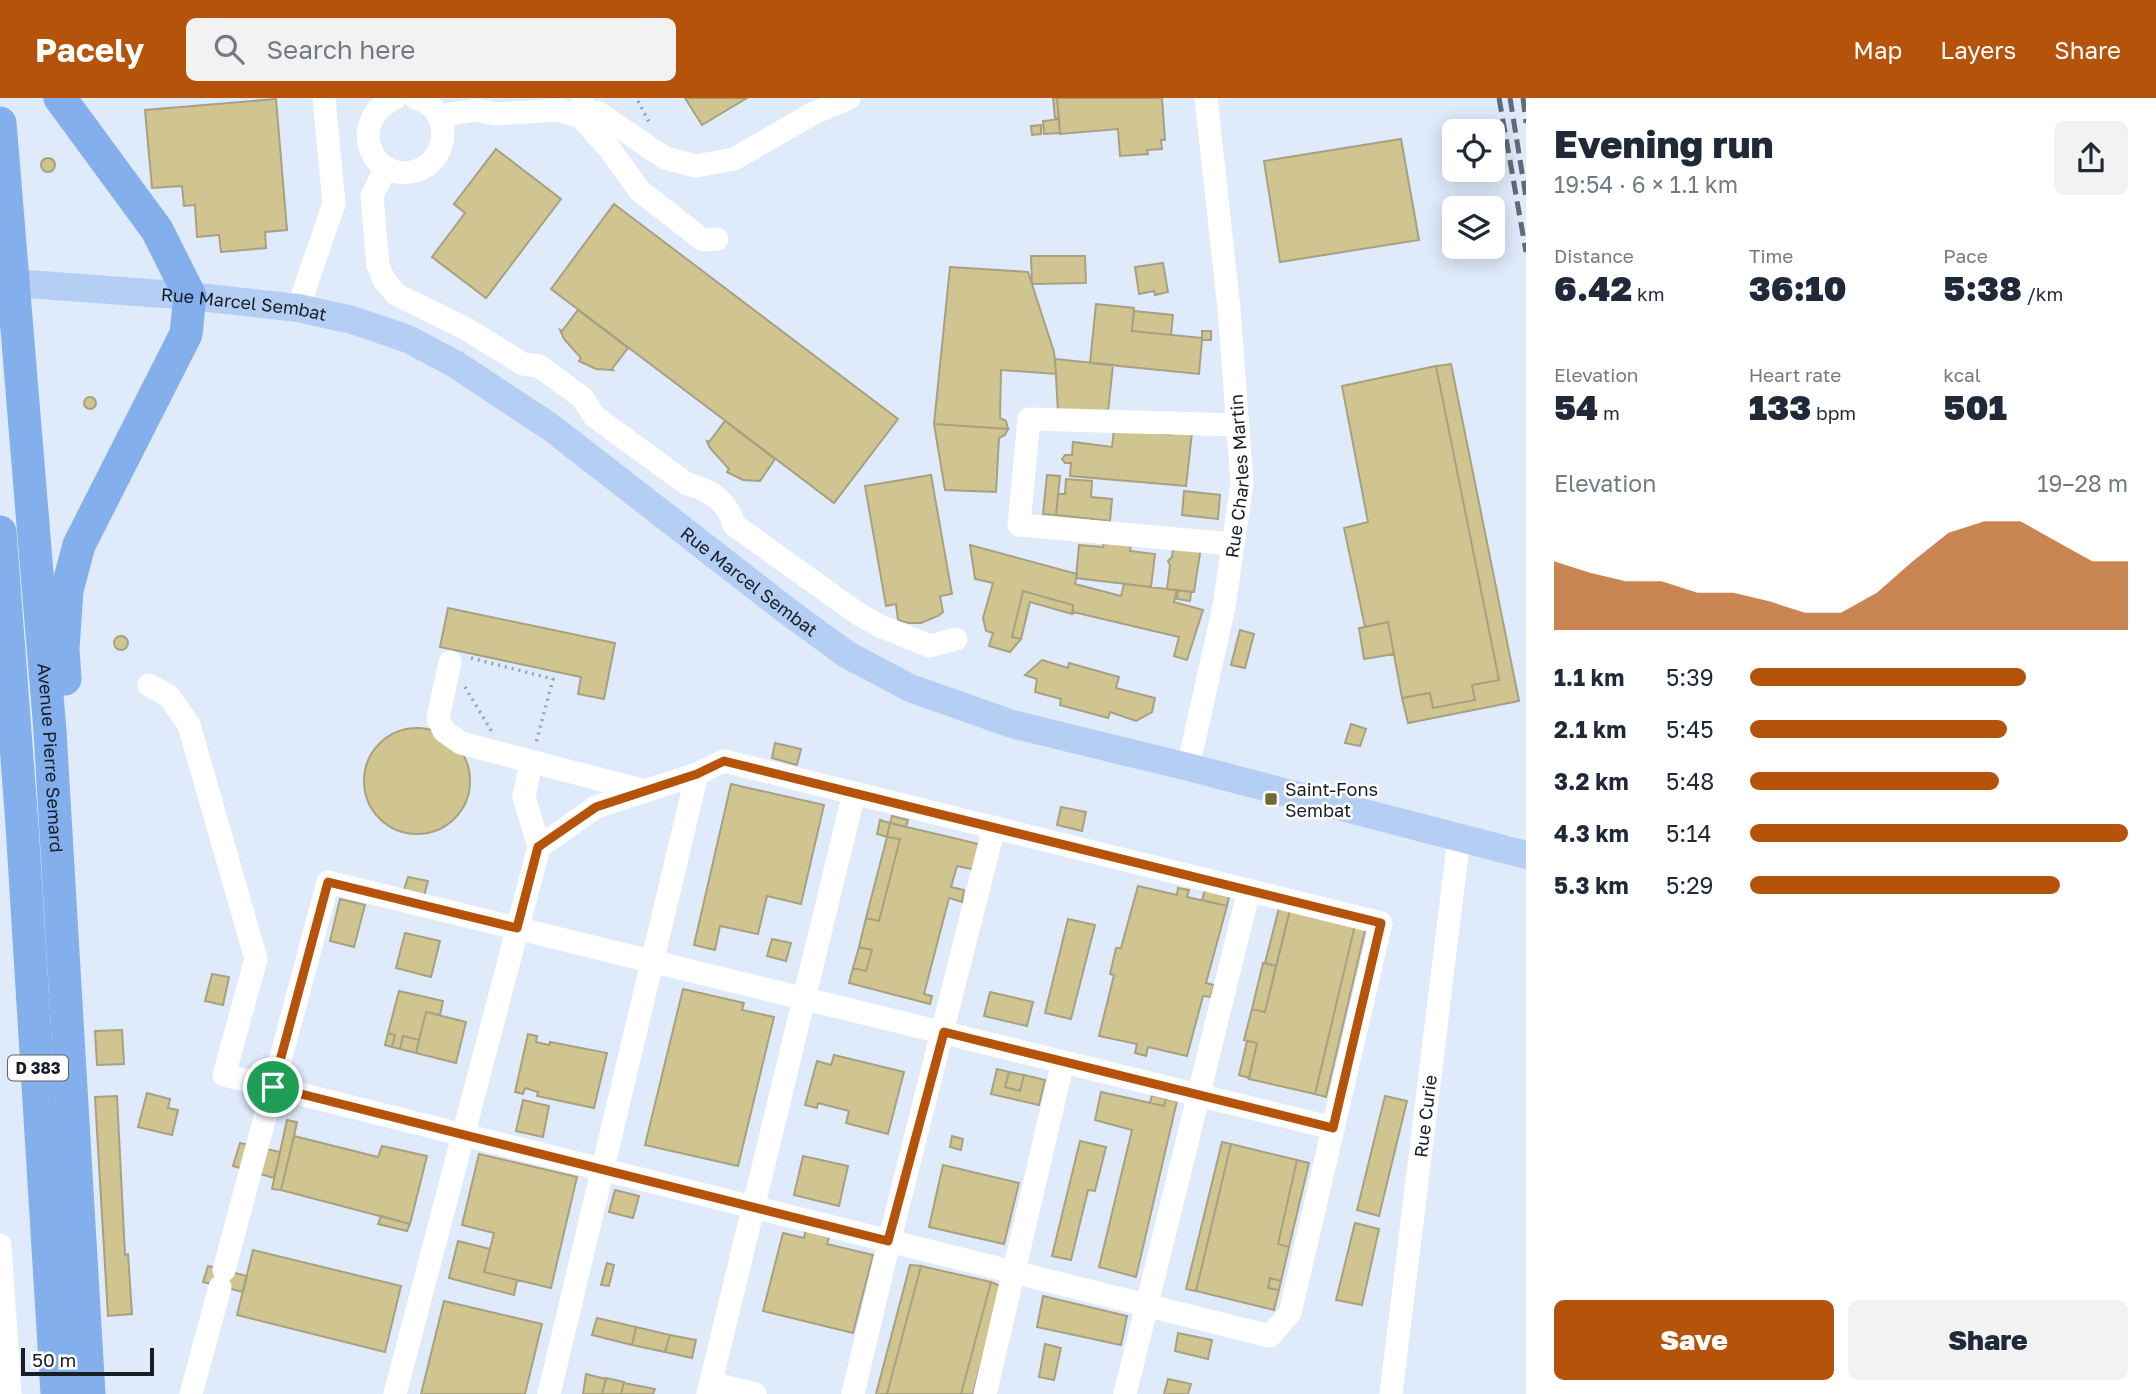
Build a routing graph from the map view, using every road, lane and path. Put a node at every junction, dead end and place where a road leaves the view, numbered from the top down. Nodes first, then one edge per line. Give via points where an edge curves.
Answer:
1 (60, 98) edge
2 (324, 98) edge
3 (395, 98) edge
4 (416, 98) edge
5 (849, 98) edge
6 (1206, 98) edge
7 (582, 108) edge
8 (439, 116) junction
9 (0, 123) edge
10 (368, 135) junction
11 (328, 139) junction
12 (386, 167) junction
13 (717, 239) dead end
14 (0, 282) edge
15 (190, 296) junction
16 (298, 307) junction
17 (1238, 425) junction
18 (0, 532) edge
19 (1233, 544) junction
20 (956, 639) dead end
21 (5, 642) edge
22 (460, 660) junction
23 (149, 685) dead end
24 (50, 730) junction
25 (506, 755) junction
26 (531, 762) junction
27 (1188, 767) junction
28 (697, 774) junction
29 (645, 791) junction
30 (855, 793) junction
31 (994, 827) junction
32 (1460, 838) junction
33 (538, 847) junction
34 (1526, 855) edge
35 (1249, 890) junction
36 (517, 928) junction
37 (653, 961) junction
38 (805, 998) junction
39 (944, 1032) junction
40 (1063, 1062) junction
41 (273, 1087) junction
42 (1198, 1095) junction
43 (1333, 1128) junction
44 (463, 1134) junction
45 (603, 1169) junction
46 (754, 1207) junction
47 (888, 1241) junction
48 (0, 1245) edge
49 (1014, 1272) junction
50 (1146, 1306) junction
51 (52, 1310) junction
52 (710, 1389) edge
53 (10, 1394) edge
54 (34, 1394) edge
55 (57, 1394) edge
56 (89, 1394) edge
57 (191, 1394) edge
58 (395, 1394) edge
59 (549, 1394) edge
60 (755, 1394) edge
61 (853, 1394) edge
62 (985, 1394) edge
63 (1125, 1394) edge
64 (1391, 1394) edge

1 - 15 highway via 157,230
2 - 11 street
3 - 10 street via 376,110
4 - 8 street
5 - 7 street via 734,159 696,166 665,158 597,112
6 - 17 street, Rue Charles Martin
7 - 8 street via 495,114 477,110
7 - 13 street via 640,191 703,240
8 - 12 street via 443,139 433,161 411,172
9 - 24 highway, Avenue Pierre Semard / D 383
10 - 11 street
10 - 12 street via 376,158
11 - 16 street via 334,204
12 - 20 street via 372,196 378,265 397,295 463,327 523,364 539,366 583,398 594,416 687,484 702,487 730,509 734,525 857,613 930,646
14 - 15 main road, Rue Marcel Sembat
15 - 16 main road, Rue Marcel Sembat
15 - 24 highway via 186,334 79,545 67,590 66,696
16 - 27 main road, Rue Marcel Sembat via 408,339 455,364 549,426 846,654 890,678 1012,724
17 - 19 street, Rue Charles Martin via 1242,483
17 - 19 street via 1029,419 1019,525
18 - 21 highway, Avenue Pierre Semard / D 383
19 - 27 street, Rue Charles Martin via 1224,607
21 - 51 highway, Avenue Pierre Semard / D 383
22 - 25 path
22 - 25 street via 438,718 444,731 461,743
22 - 26 path via 553,679
23 - 41 street via 169,696 189,725 256,959 224,1074
24 - 56 highway, Avenue Pierre Semard / D 383
25 - 26 street
26 - 29 street
26 - 33 street via 524,797
27 - 32 main road, Rue Marcel Sembat
28 - 29 street
28 - 30 street via 724,761
28 - 37 street
29 - 33 street via 596,807
30 - 31 street
30 - 38 street
31 - 35 street
31 - 39 street
32 - 34 main road, Rue Marcel Sembat
32 - 64 street, Rue Curie
33 - 36 street
35 - 42 street
35 - 43 street via 1381,923
36 - 37 street
36 - 41 street via 328,882
36 - 44 street
37 - 38 street
37 - 45 street
38 - 39 street
38 - 46 street
39 - 40 street
39 - 47 street
40 - 42 street
40 - 49 street
41 - 44 street
41 - 57 street
42 - 43 street
42 - 50 street
43 - 50 street via 1290,1313 1270,1336
44 - 45 street
44 - 58 street
45 - 46 street
45 - 59 street
46 - 47 street
46 - 52 street
47 - 49 street
47 - 61 street
48 - 53 street
49 - 50 street
49 - 62 street
50 - 63 street
51 - 54 highway via 35,1343
51 - 55 highway, Avenue Pierre Semard / D 383
52 - 60 street

